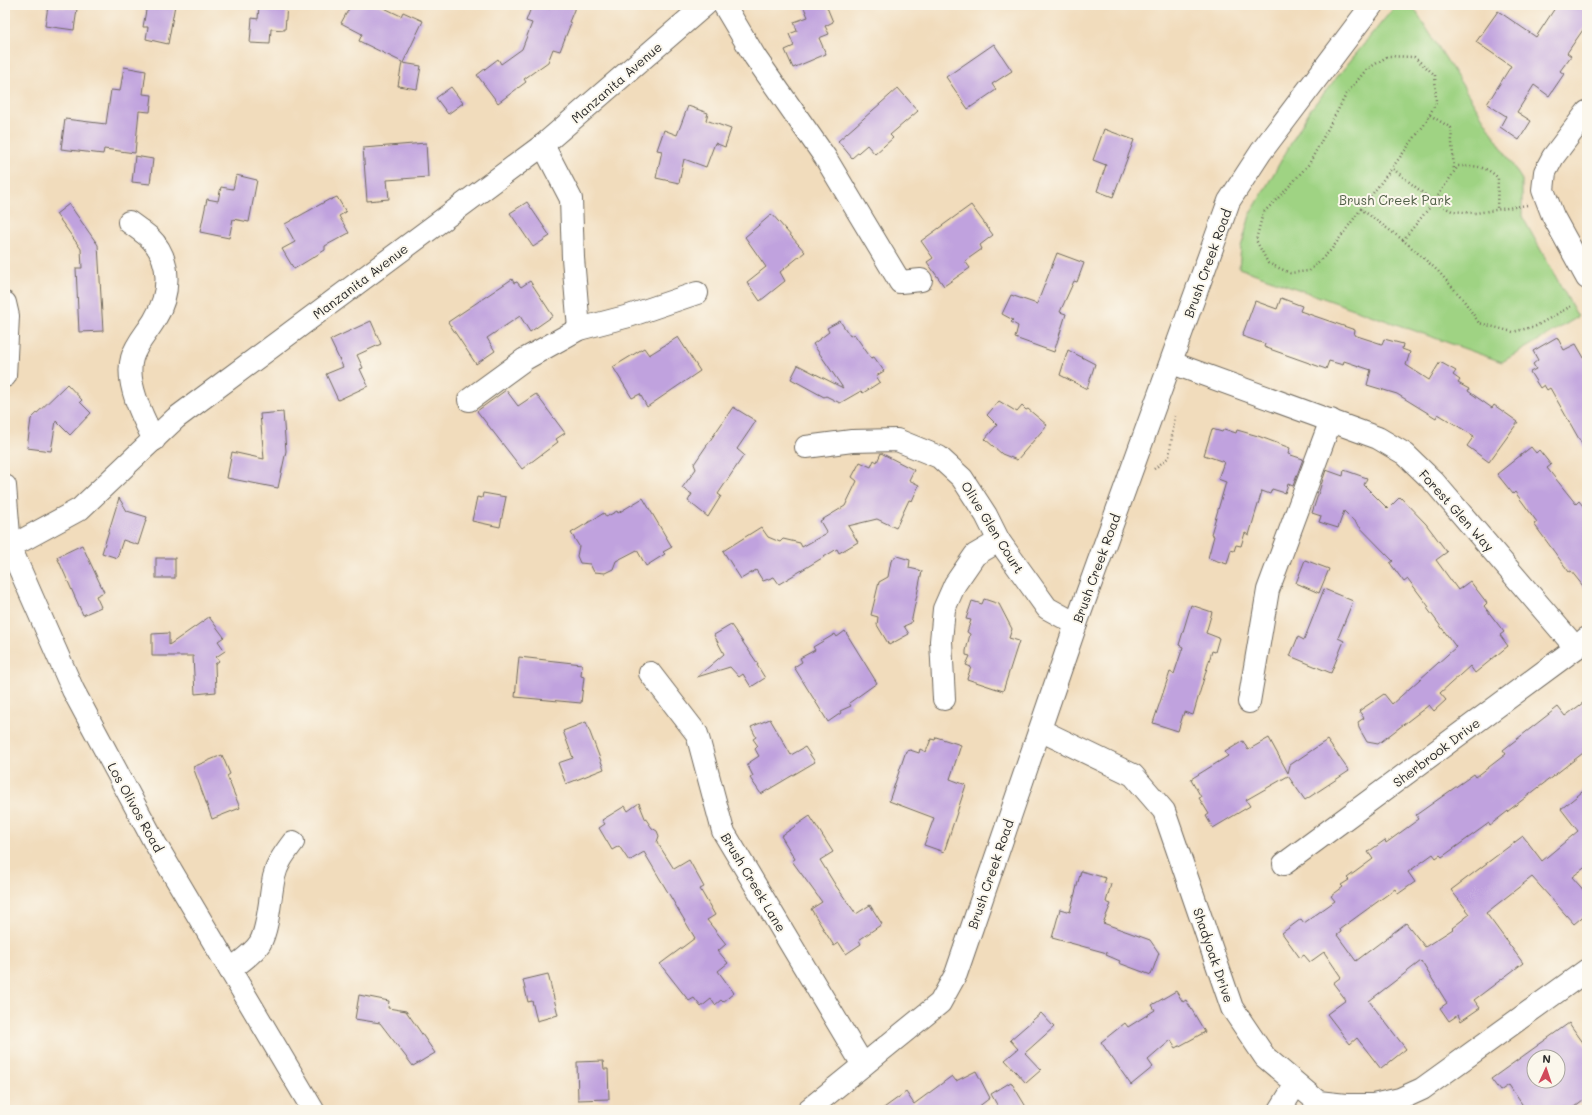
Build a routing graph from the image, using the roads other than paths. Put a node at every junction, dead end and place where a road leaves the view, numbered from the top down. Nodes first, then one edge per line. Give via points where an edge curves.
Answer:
1 (705, 5) edge
2 (724, 5) edge
3 (1372, 5) edge
4 (1587, 112) edge
5 (542, 145) junction
6 (129, 222) dead end
7 (1587, 278) edge
8 (921, 280) dead end
9 (697, 293) dead end
10 (5, 303) edge
11 (579, 329) junction
12 (1172, 363) junction
13 (5, 376) edge
14 (469, 400) dead end
15 (1331, 420) junction
16 (154, 440) junction
17 (806, 447) dead end
18 (5, 486) edge
19 (999, 542) junction
20 (7, 546) edge
21 (1076, 624) junction
22 (1582, 643) edge
23 (650, 673) dead end
24 (944, 699) dead end
25 (1249, 702) dead end
26 (1040, 730) junction
27 (293, 842) dead end
28 (1284, 864) dead end
29 (230, 970) junction
30 (1587, 970) edge
31 (863, 1065) junction
32 (1296, 1084) junction
33 (313, 1110) edge
34 (808, 1110) edge
35 (1280, 1110) edge

1 - 5 street, Manzanita Avenue
2 - 8 street via 755,57 825,157 900,282
3 - 12 street, Brush Creek Road via 1261,152 1229,201
4 - 7 street via 1553,157 1545,172 1544,190 1553,216
5 - 11 street via 571,199
5 - 16 street, Manzanita Avenue via 183,414
6 - 16 street via 150,238 164,260 167,277 165,298 160,310 139,343 132,360 135,396
9 - 11 street via 629,316
10 - 13 street via 8,316
11 - 14 street via 525,359
12 - 15 street, Forest Glen Way
12 - 21 street, Brush Creek Road
15 - 22 street, Forest Glen Way via 1378,438 1405,454
15 - 25 street via 1268,590
16 - 20 street, Manzanita Avenue via 80,509
17 - 19 street, Olive Glen Court via 897,440 939,457 962,478 986,515
18 - 20 street, Los Olivos Road
19 - 21 street, Olive Glen Court via 1047,608
19 - 24 street via 975,555 955,584 944,609 941,640
20 - 29 street, Los Olivos Road via 73,690 156,843
21 - 26 street, Brush Creek Road
22 - 28 street, Sherbrook Drive
23 - 31 street, Brush Creek Lane via 697,734 723,831
26 - 31 street, Brush Creek Road via 956,974 940,1003
26 - 32 street, Shadyoak Drive via 1133,776 1164,811 1232,1008 1265,1058
27 - 29 street via 280,858 274,876 270,907 260,943
29 - 33 street, Los Olivos Road
30 - 32 street, Shadyoak Drive via 1422,1090 1400,1099 1373,1105 1318,1102
31 - 34 street, Brush Creek Road
32 - 35 street

